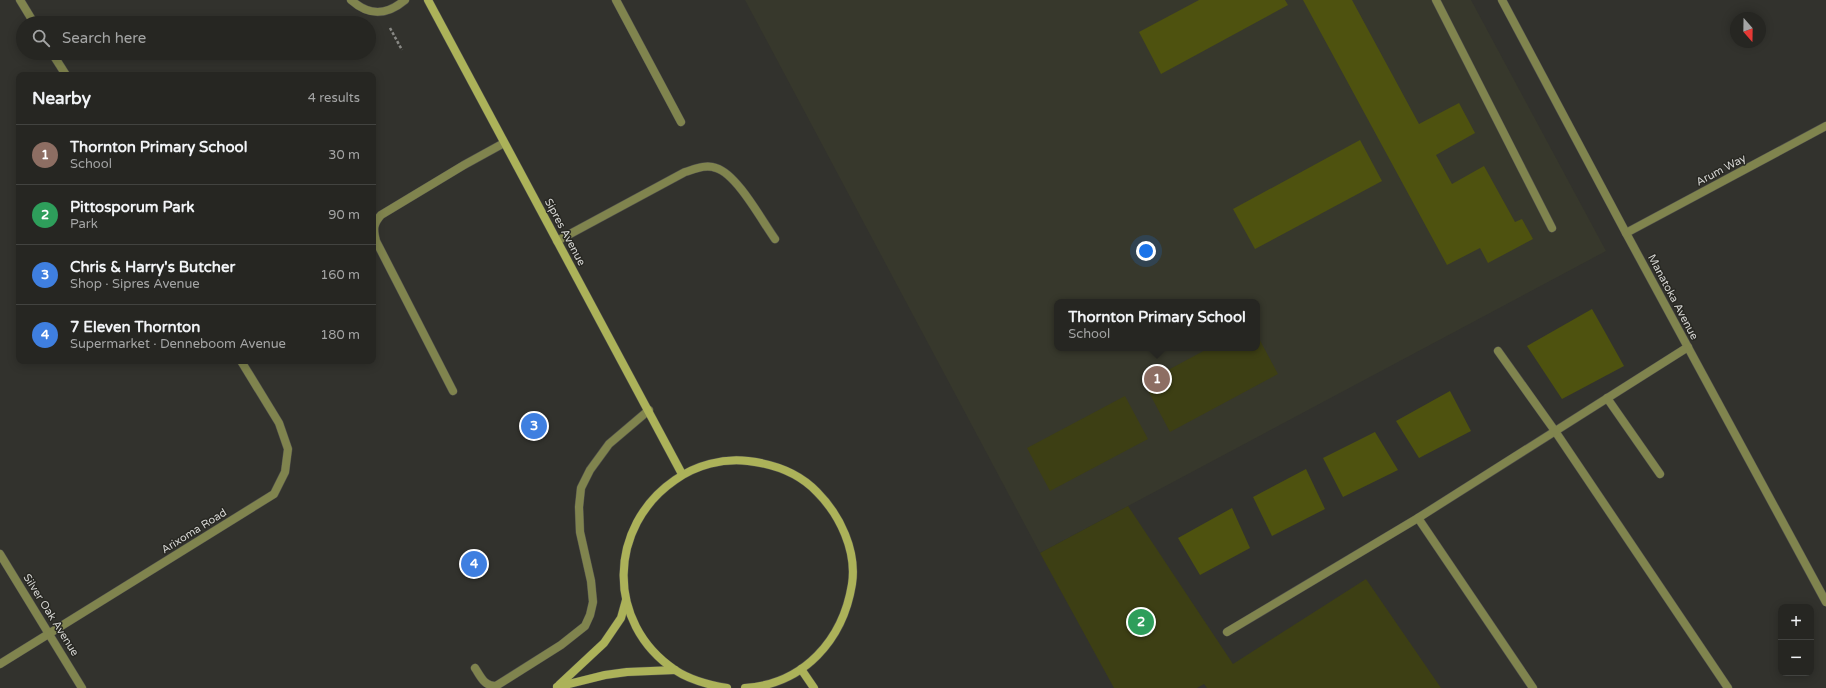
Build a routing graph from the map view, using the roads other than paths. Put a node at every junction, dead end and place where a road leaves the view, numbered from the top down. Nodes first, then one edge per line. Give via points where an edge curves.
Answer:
1 (20, 0) edge
2 (351, 0) edge
3 (404, 0) edge
4 (428, 0) edge
5 (616, 0) edge
6 (1436, 0) edge
7 (1502, 0) edge
8 (30, 16) edge
9 (56, 60) edge
10 (64, 72) edge
11 (682, 122) dead end
12 (1826, 126) edge
13 (504, 143) junction
14 (376, 221) edge
15 (1552, 228) dead end
16 (1626, 233) junction
17 (775, 239) dead end
18 (376, 241) edge
19 (557, 241) junction
20 (1688, 347) junction
21 (1498, 351) dead end
22 (243, 364) edge
23 (453, 391) dead end
24 (1607, 398) junction
25 (649, 410) junction
26 (1555, 431) junction
27 (682, 474) junction
28 (1660, 474) dead end
29 (1418, 518) junction
30 (0, 554) edge
31 (626, 600) junction
32 (1826, 602) edge
33 (1227, 632) dead end
34 (49, 634) junction
35 (0, 664) edge
36 (475, 668) dead end
37 (675, 670) junction
38 (801, 670) junction
39 (82, 688) edge
40 (556, 688) edge
41 (727, 688) edge
42 (745, 688) edge
43 (814, 688) edge
44 (1533, 688) edge
45 (1728, 688) edge

1 - 8 street
2 - 3 street via 359,7 374,13 387,10
4 - 13 street, Sipres Avenue
5 - 11 street
6 - 15 street
7 - 16 street, Manatoka Avenue
9 - 10 street
12 - 16 street, Arum Way
13 - 14 street via 464,165
13 - 19 street, Sipres Avenue
16 - 20 street, Manatoka Avenue
17 - 19 street via 738,185 728,175 715,167 700,167 685,172
18 - 23 street
19 - 25 street, Sipres Avenue
20 - 24 street
20 - 32 street, Manatoka Avenue
21 - 26 street
22 - 34 street, Arixoma Road via 279,423 288,449 286,472 274,494
24 - 26 street
24 - 28 street
25 - 27 street, Sipres Avenue
25 - 36 street via 609,444 590,470 581,488 580,532 593,602 584,626 561,645 496,686 489,686 484,682
26 - 29 street
26 - 45 street
27 - 31 street via 648,503 636,522 624,562 623,582
27 - 38 street via 701,466 721,462 755,462 782,468 800,478 830,505 848,542 852,561 852,582 847,608 833,637 821,653
29 - 33 street
29 - 44 street
30 - 34 street, Silver Oak Avenue
31 - 37 street via 633,621 644,640
31 - 40 street via 620,618 604,643
34 - 35 street, Arixoma Road
34 - 39 street, Silver Oak Avenue
37 - 40 street via 605,675
37 - 41 street via 692,679
38 - 42 street via 766,685
38 - 43 street

